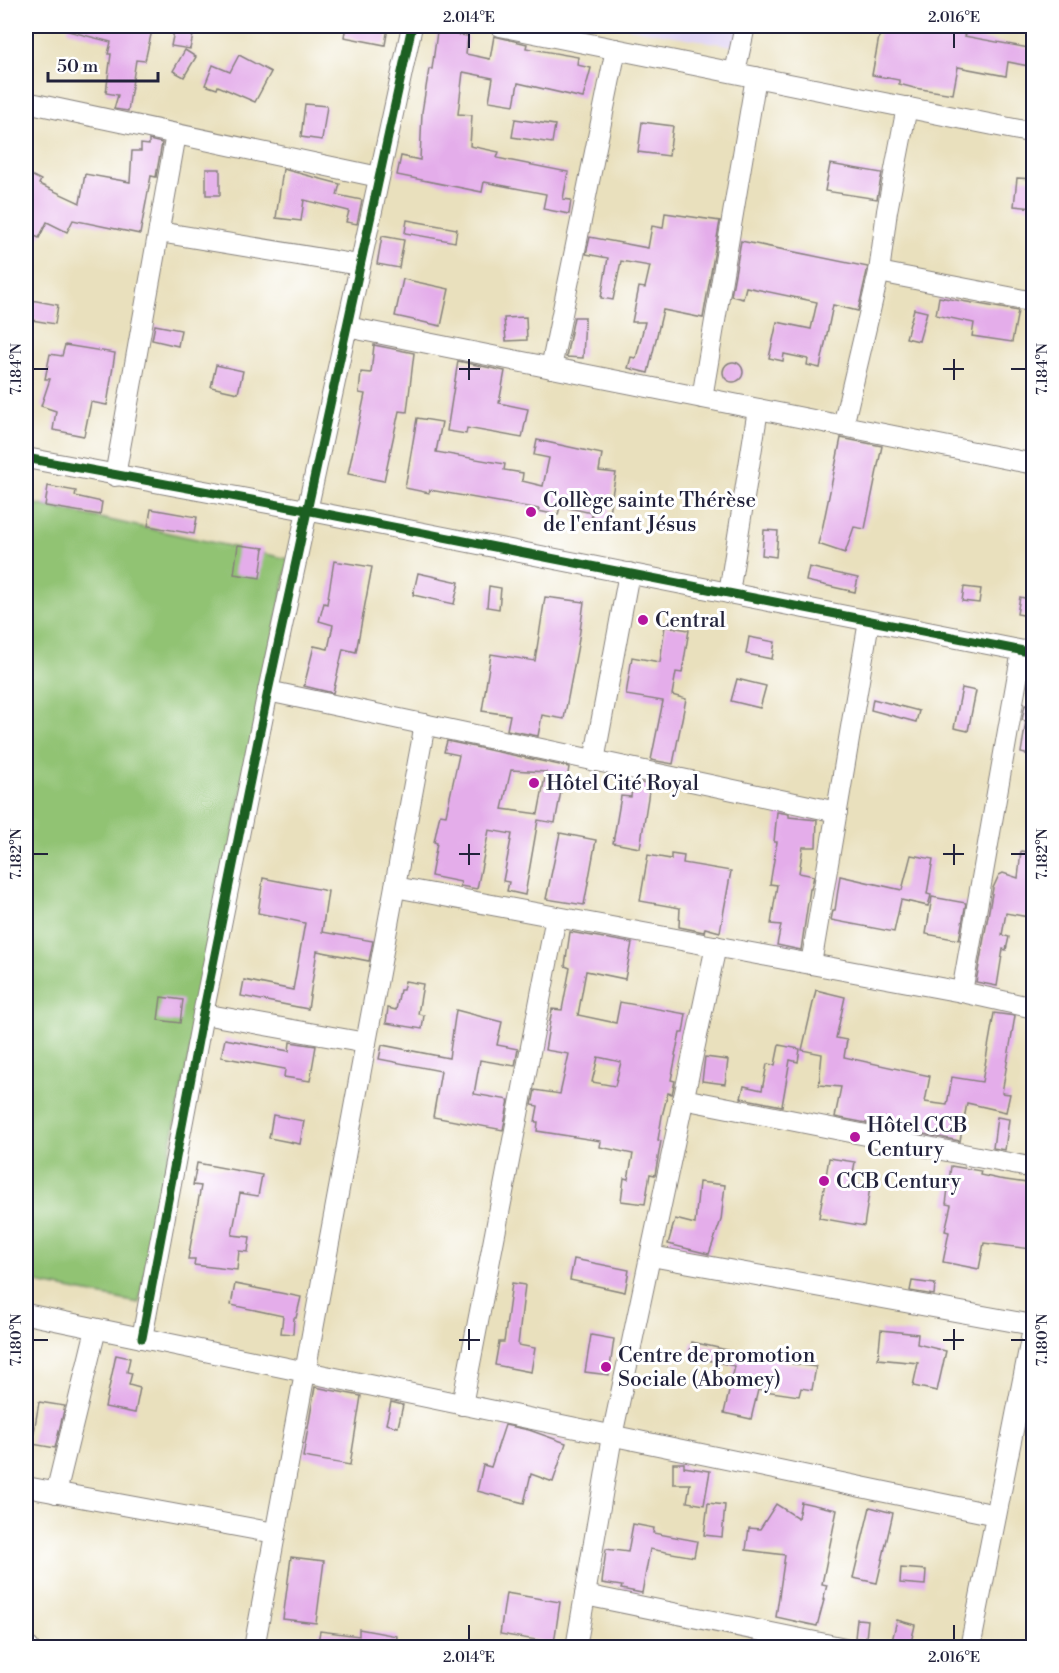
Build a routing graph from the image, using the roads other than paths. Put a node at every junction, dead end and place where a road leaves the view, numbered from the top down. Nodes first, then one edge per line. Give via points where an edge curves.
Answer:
1 (412, 26) edge
2 (500, 26) edge
3 (746, 26) edge
4 (616, 49) junction
5 (735, 72) junction
6 (756, 77) junction
7 (26, 102) edge
8 (907, 107) junction
9 (1034, 133) edge
10 (176, 134) junction
11 (379, 177) junction
12 (159, 232) junction
13 (359, 265) junction
14 (879, 272) junction
15 (1034, 302) edge
16 (347, 327) junction
17 (551, 368) junction
18 (702, 398) junction
19 (758, 409) junction
20 (843, 426) junction
21 (26, 458) edge
22 (1034, 464) edge
23 (115, 476) junction
24 (306, 510) junction
25 (629, 573) junction
26 (729, 593) junction
27 (869, 621) junction
28 (1028, 652) edge
29 (268, 691) junction
30 (425, 724) junction
31 (594, 761) junction
32 (837, 812) junction
33 (395, 887) junction
34 (556, 917) junction
35 (716, 946) junction
36 (811, 964) junction
37 (962, 992) junction
38 (1034, 1008) edge
39 (203, 1014) junction
40 (366, 1043) junction
41 (683, 1099) junction
42 (1034, 1168) edge
43 (651, 1256) junction
44 (26, 1314) edge
45 (1033, 1325) edge
46 (96, 1329) junction
47 (142, 1338) junction
48 (305, 1372) junction
49 (462, 1405) junction
50 (612, 1436) junction
51 (26, 1487) edge
52 (56, 1493) junction
53 (996, 1515) junction
54 (275, 1533) junction
55 (585, 1595) junction
56 (254, 1647) edge
57 (576, 1647) edge
58 (845, 1647) edge
59 (970, 1647) edge

1 - 11 street
2 - 4 street
3 - 5 street
4 - 5 street
4 - 17 street
5 - 6 street
6 - 8 street
6 - 18 street
7 - 10 street
8 - 9 street
8 - 14 street
10 - 11 street
10 - 12 street
11 - 13 street
12 - 13 street
12 - 23 street
13 - 16 street
14 - 15 street
14 - 20 street
16 - 17 street
16 - 24 street
17 - 18 street
18 - 19 street
19 - 20 street
19 - 26 street
20 - 22 street
21 - 23 street
23 - 24 street
24 - 25 street
24 - 29 street
25 - 26 street
25 - 31 street
26 - 27 street
27 - 28 street
27 - 32 street
28 - 37 street
29 - 30 street
29 - 39 street
30 - 31 street
30 - 33 street
31 - 32 street
32 - 36 street
33 - 34 street
33 - 40 street
34 - 35 street
34 - 49 street
35 - 36 street
35 - 41 street
36 - 37 street
37 - 38 street
39 - 40 street
39 - 47 street
40 - 48 street
41 - 42 street
41 - 43 street
43 - 45 street
43 - 50 street
44 - 46 street
45 - 53 street
46 - 47 street
46 - 52 street
47 - 48 street
48 - 49 street
48 - 54 street
49 - 50 street
50 - 53 street
50 - 55 street
51 - 52 street
52 - 54 street
53 - 59 street
54 - 56 street
55 - 57 street
55 - 58 street

